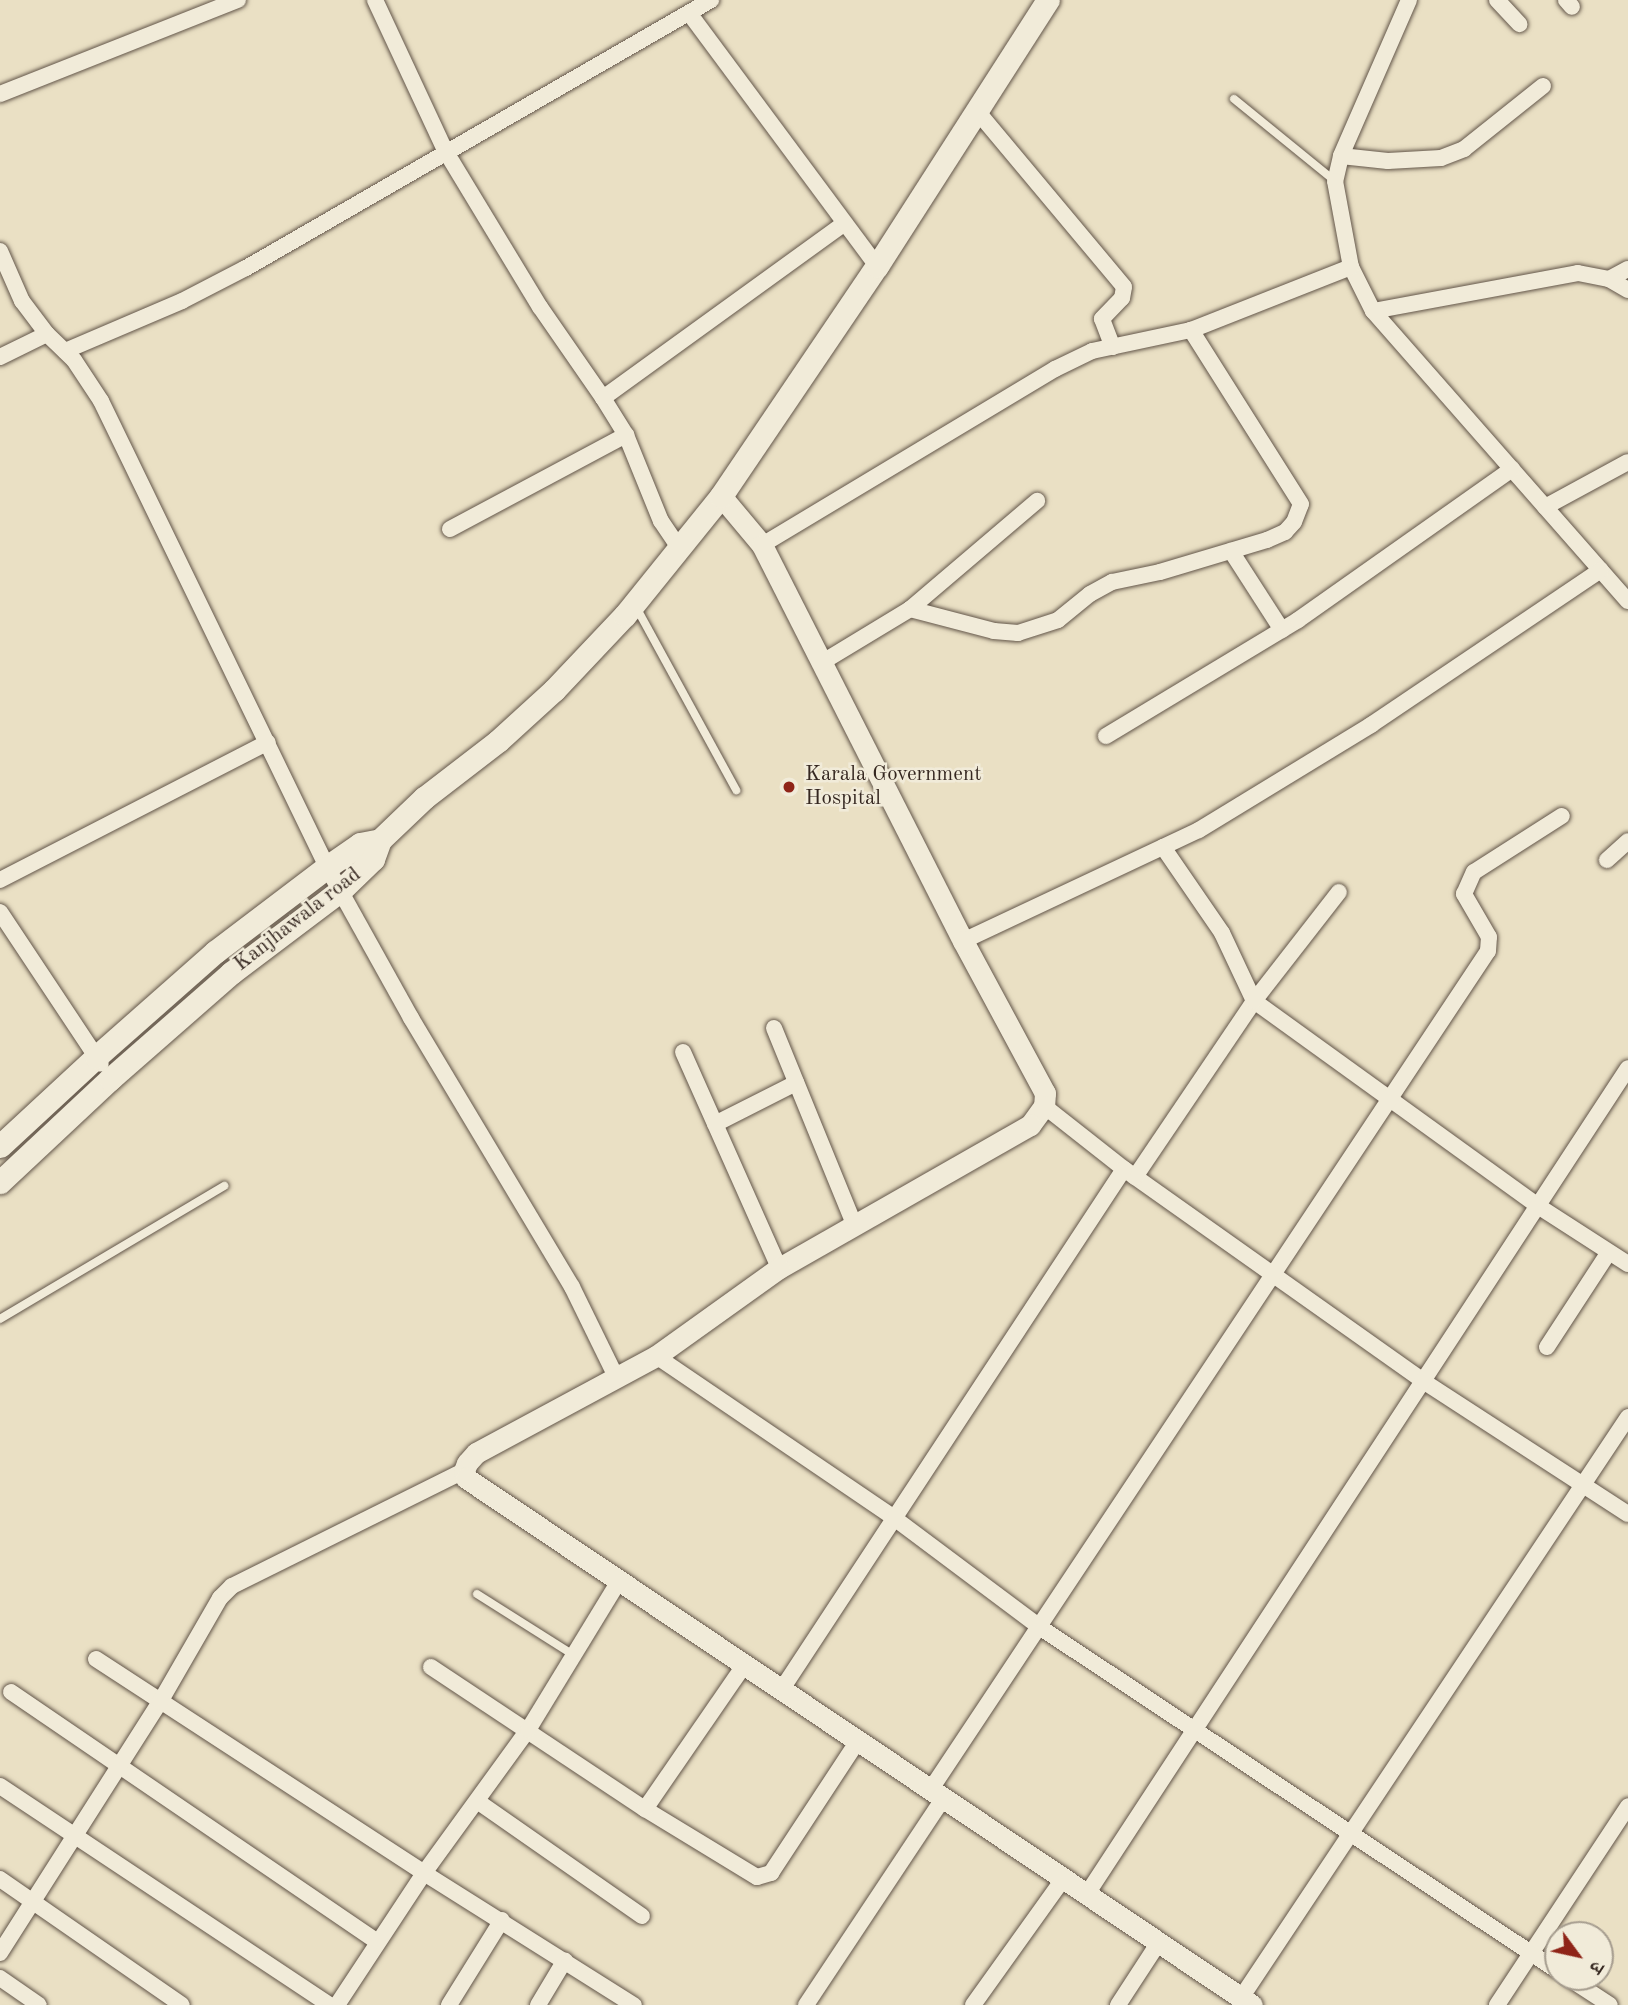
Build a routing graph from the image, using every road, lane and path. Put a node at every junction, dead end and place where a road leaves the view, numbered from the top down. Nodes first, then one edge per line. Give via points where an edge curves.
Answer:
1 (238, 0) edge
2 (375, 0) edge
3 (710, 0) edge
4 (1048, 0) edge
5 (1497, 0) edge
6 (1403, 3) edge
7 (689, 13) junction
8 (1519, 24) dead end
9 (1543, 86) dead end
10 (0, 94) edge
11 (1234, 99) dead end
12 (977, 111) junction
13 (446, 152) junction
14 (1341, 156) junction
15 (1335, 181) junction
16 (843, 224) junction
17 (0, 251) edge
18 (877, 266) junction
19 (1351, 267) junction
20 (1628, 269) edge
21 (1609, 279) junction
22 (1628, 290) edge
23 (1373, 311) junction
24 (1191, 330) junction
25 (47, 334) junction
26 (1113, 347) junction
27 (65, 351) junction
28 (0, 357) edge
29 (603, 398) junction
30 (626, 435) junction
31 (1628, 461) edge
32 (1512, 469) junction
33 (721, 496) junction
34 (1037, 501) dead end
35 (1545, 507) junction
36 (450, 529) dead end
37 (762, 545) junction
38 (679, 548) junction
39 (1231, 551) junction
40 (1601, 570) junction
41 (1628, 601) edge
42 (635, 604) junction
43 (910, 609) junction
44 (1282, 630) junction
45 (821, 663) junction
46 (1106, 736) dead end
47 (268, 742) junction
48 (736, 790) dead end
49 (1562, 816) dead end
50 (380, 840) junction
51 (1628, 841) edge
52 (1163, 846) junction
53 (1607, 860) dead end
54 (327, 867) junction
55 (0, 880) edge
56 (340, 891) junction
57 (1339, 892) dead end
58 (0, 912) edge
59 (963, 941) junction
60 (1254, 1001) junction
61 (774, 1028) dead end
62 (683, 1052) dead end
63 (96, 1057) junction
64 (1628, 1068) edge
65 (110, 1079) junction
66 (796, 1083) junction
67 (1391, 1100) junction
68 (1044, 1106) junction
69 (715, 1125) junction
70 (0, 1146) edge
71 (1130, 1173) junction
72 (0, 1182) edge
73 (224, 1186) dead end
74 (1538, 1206) junction
75 (854, 1224) junction
76 (1609, 1252) junction
77 (1628, 1264) edge
78 (779, 1268) junction
79 (1275, 1275) junction
80 (0, 1319) edge
81 (1547, 1347) dead end
82 (656, 1356) junction
83 (616, 1377) junction
84 (1423, 1381) junction
85 (1628, 1417) edge
86 (464, 1471) junction
87 (1583, 1483) junction
88 (1628, 1514) edge
89 (894, 1518) junction
90 (619, 1581) junction
91 (477, 1594) dead end
92 (1041, 1628) junction
93 (575, 1656) junction
94 (96, 1659) dead end
95 (745, 1664) junction
96 (431, 1667) dead end
97 (782, 1689) junction
98 (12, 1692) dead end
99 (160, 1702) junction
100 (528, 1730) junction
101 (1194, 1731) junction
102 (857, 1742) junction
103 (119, 1766) junction
104 (0, 1786) edge
105 (937, 1793) junction
106 (477, 1801) junction
107 (1628, 1806) edge
108 (645, 1809) junction
109 (1350, 1834) junction
110 (75, 1835) junction
111 (424, 1873) junction
112 (1064, 1878) junction
113 (0, 1879) edge
114 (1087, 1894) junction
115 (33, 1901) junction
116 (642, 1916) dead end
117 (502, 1920) junction
118 (378, 1942) junction
119 (1159, 1942) junction
120 (0, 1953) edge
121 (1532, 1954) junction
122 (565, 1960) junction
123 (1544, 1962) edge
124 (0, 1978) edge
125 (1588, 1991) edge
126 (1246, 2001) edge
127 (39, 2005) edge
128 (182, 2005) edge
129 (329, 2005) edge
130 (337, 2005) edge
131 (449, 2005) edge
132 (538, 2005) edge
133 (635, 2005) edge
134 (806, 2005) edge
135 (973, 2005) edge
136 (1118, 2005) edge
137 (1497, 2005) edge
138 (1610, 2005) edge

1 - 10 street
2 - 13 street
3 - 7 street
4 - 12 main road
5 - 8 street
6 - 14 street
7 - 13 street
7 - 16 street
9 - 14 street via 1464,149 1441,158 1388,162
11 - 15 lane
12 - 18 main road
12 - 26 street via 1124,287 1122,298 1101,319
13 - 27 street via 337,218 182,302
13 - 29 street via 540,307
14 - 15 street
15 - 19 street
16 - 18 street
16 - 29 street
17 - 25 street via 22,301
18 - 33 main road
19 - 23 street
19 - 24 street
20 - 21 street
21 - 22 street
21 - 23 street via 1578,273
23 - 32 street
24 - 26 street
24 - 39 street via 1301,504 1285,532
25 - 27 street
25 - 28 street
26 - 37 street via 1092,351 1055,369
27 - 47 street via 101,401
29 - 30 street
30 - 36 street
30 - 38 street via 661,521
31 - 35 street
32 - 35 street
32 - 44 street
33 - 37 street
33 - 38 main road
34 - 43 street
35 - 40 street
37 - 45 street
38 - 42 main road
39 - 43 street via 1112,582 1058,620 1018,633
39 - 44 street
40 - 41 street
40 - 52 street via 1371,725 1199,830
42 - 48 lane
42 - 50 main road via 554,690
43 - 45 street
44 - 46 street
45 - 59 street
47 - 54 street
47 - 55 street
49 - 67 street via 1474,872 1464,894 1489,937 1488,951
50 - 54 main road, Kanjhawala road via 360,845
50 - 56 main road, Kanjhawala road via 373,859
51 - 53 street
52 - 59 street
52 - 60 street via 1222,933
54 - 56 street
54 - 63 main road, Kanjhawala road via 215,952
56 - 65 main road, Kanjhawala road via 231,973
56 - 83 street via 572,1287
57 - 60 street
58 - 63 street
59 - 68 street via 1045,1093
60 - 67 street
60 - 71 street
61 - 66 street
62 - 69 street
63 - 65 street
63 - 70 main road, Kanjhawala road
64 - 74 street
65 - 72 main road, Kanjhawala road
66 - 69 street
66 - 75 street
67 - 74 street
67 - 79 street
68 - 71 street
68 - 75 street via 1030,1125
69 - 78 street
71 - 79 street
71 - 89 street
73 - 80 lane
74 - 76 street
74 - 84 street
75 - 78 street
76 - 77 street
76 - 81 street
78 - 82 street
79 - 84 street
79 - 92 street
82 - 83 street
82 - 89 street
83 - 86 street via 476,1453
84 - 87 street
84 - 101 street
85 - 87 street
86 - 90 street via 475,1485
86 - 99 street via 232,1586 220,1598
87 - 88 street
87 - 109 street
89 - 92 street
89 - 97 street
90 - 93 street
90 - 95 street
91 - 93 lane
92 - 101 street
92 - 105 street
93 - 100 street
94 - 99 street
95 - 97 street
95 - 108 street
96 - 100 street
97 - 102 street
98 - 103 street
99 - 103 street
99 - 111 street
100 - 106 street
100 - 108 street
101 - 109 street
101 - 114 street
102 - 105 street
102 - 108 street via 765,1877 757,1877
103 - 110 street
103 - 118 street
104 - 110 street
105 - 112 street
105 - 134 street
106 - 111 street
106 - 116 street
107 - 121 street
109 - 121 street
109 - 126 street
110 - 115 street
110 - 129 street
111 - 117 street
111 - 118 street
112 - 114 street
112 - 135 street
113 - 115 street
114 - 119 street
115 - 120 street
115 - 128 street
117 - 122 street
117 - 131 street
118 - 130 street
119 - 126 street
119 - 136 street
121 - 123 street
121 - 137 street
122 - 132 street
122 - 133 street
124 - 127 street
125 - 138 street

